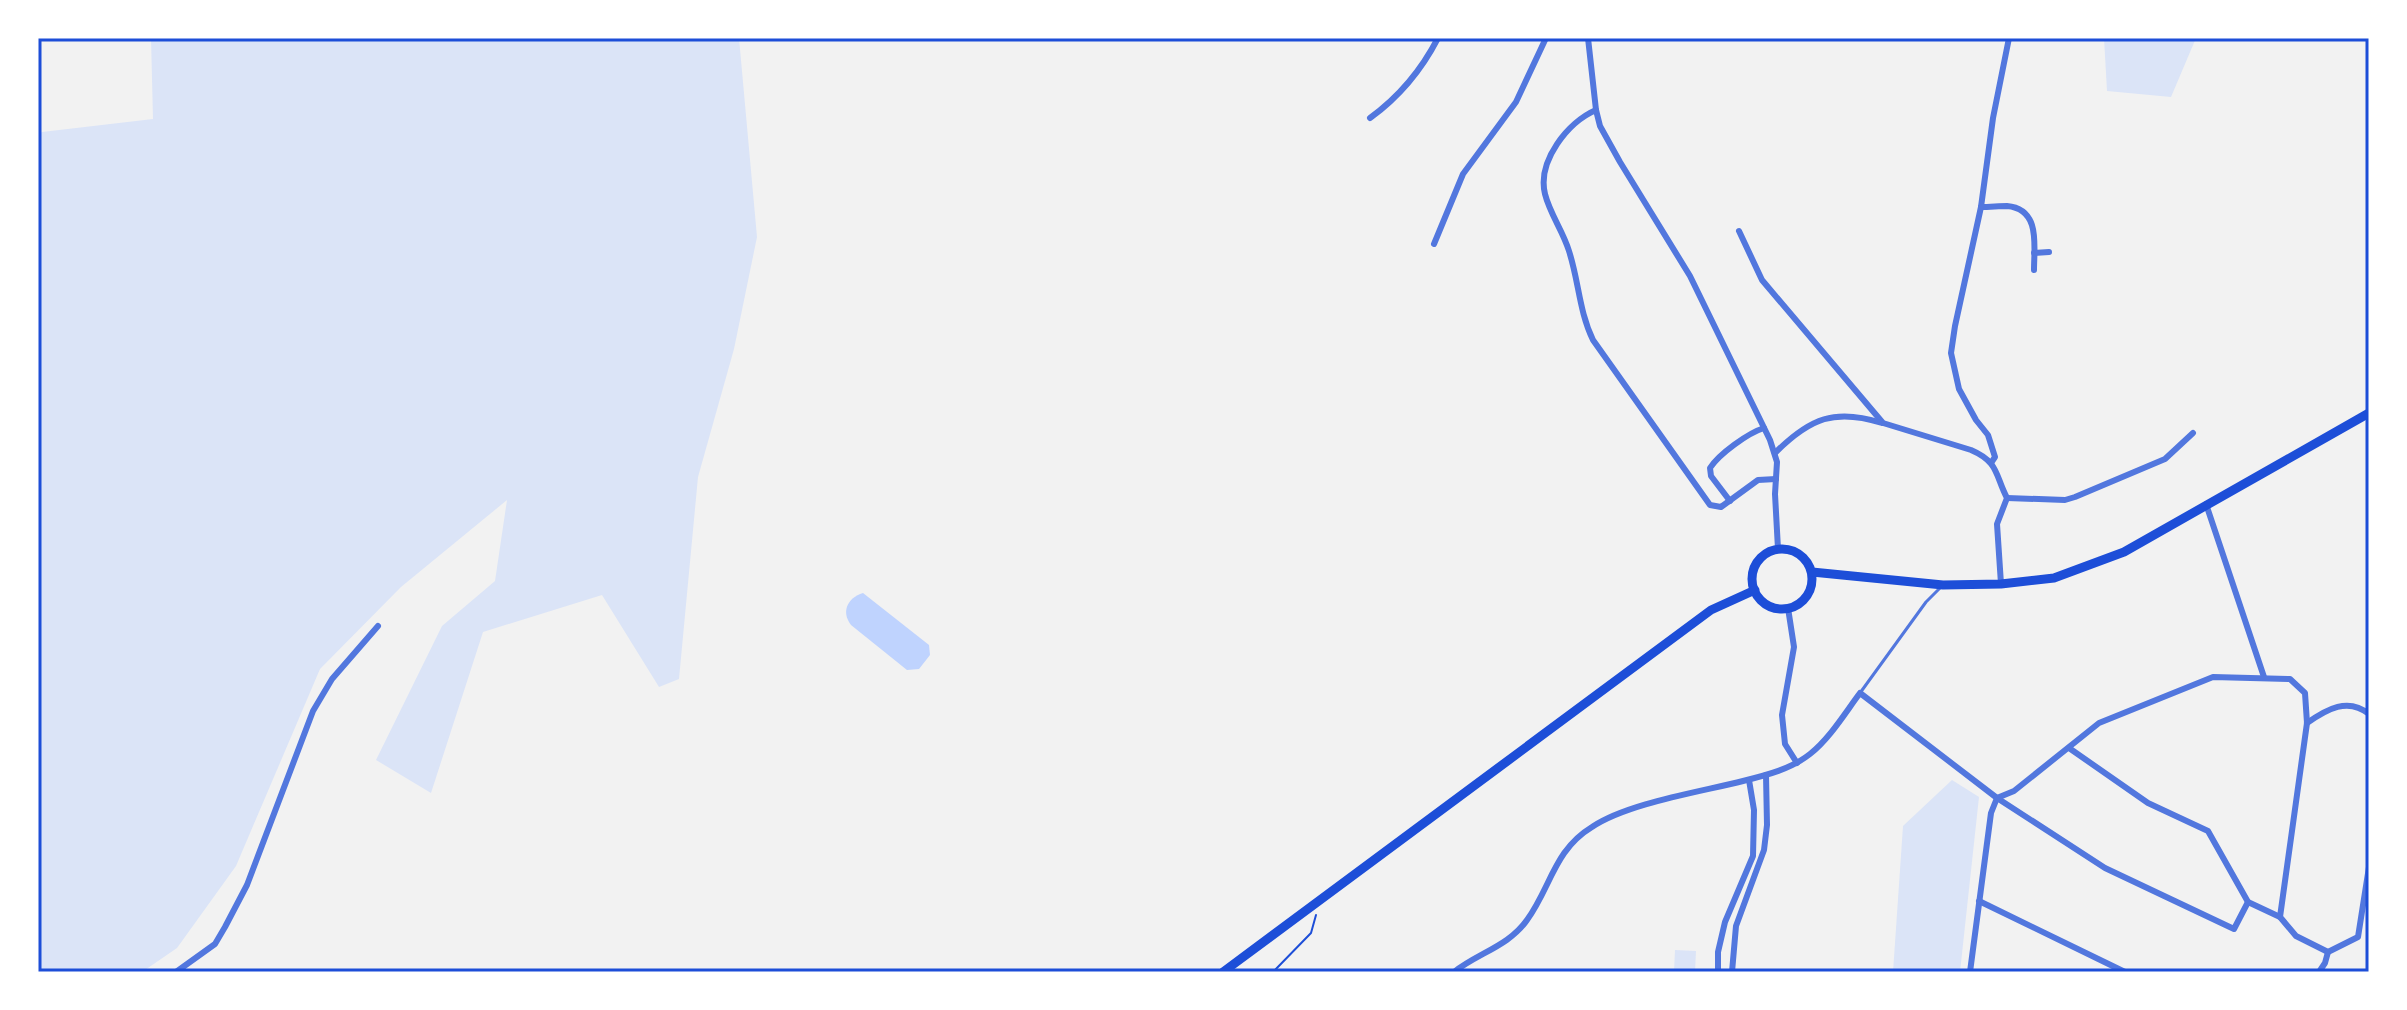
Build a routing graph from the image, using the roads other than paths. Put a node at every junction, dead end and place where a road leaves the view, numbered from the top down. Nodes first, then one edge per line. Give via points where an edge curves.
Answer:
1 (1438, 38) edge
2 (1546, 38) edge
3 (1588, 38) edge
4 (2009, 38) edge
5 (1596, 110) junction
6 (1370, 118) dead end
7 (1981, 207) junction
8 (1739, 231) dead end
9 (1434, 244) dead end
10 (2049, 252) dead end
11 (2034, 253) junction
12 (2034, 270) dead end
13 (2369, 413) edge
14 (1883, 423) junction
15 (1764, 428) junction
16 (2193, 433) dead end
17 (1775, 453) junction
18 (1991, 463) junction
19 (1776, 479) junction
20 (2007, 498) junction
21 (1730, 501) junction
22 (2206, 504) junction
23 (1778, 549) junction
24 (1812, 572) junction
25 (2001, 584) junction
26 (1943, 585) junction
27 (1755, 590) junction
28 (1788, 608) junction
29 (378, 626) dead end
30 (2264, 677) junction
31 (1860, 693) junction
32 (2369, 714) edge
33 (2307, 723) junction
34 (2069, 748) junction
35 (1797, 763) junction
36 (1766, 775) junction
37 (1749, 780) junction
38 (1997, 798) junction
39 (2369, 867) edge
40 (1979, 901) junction
41 (2248, 902) junction
42 (2280, 917) junction
43 (2328, 952) junction
44 (176, 972) edge
45 (1223, 972) edge
46 (1454, 972) edge
47 (1718, 972) edge
48 (1732, 972) edge
49 (1970, 972) edge
50 (2125, 972) edge
51 (2319, 972) edge

1 - 6 street via 1403,89
2 - 9 street via 1516,102 1463,174
3 - 5 street
4 - 7 street
5 - 15 street via 1620,162 1690,276
5 - 21 street via 1565,133 1543,182 1568,249 1583,319 1710,505 1721,507
7 - 11 street via 2014,208 2029,217
7 - 18 street via 1951,353 1959,389 1988,435 1995,457
8 - 14 street via 1762,280
10 - 11 street
11 - 12 street
13 - 22 main road
14 - 17 street via 1830,416 1809,424
14 - 18 street via 1971,450
15 - 17 street
15 - 21 street via 1710,468
16 - 20 street via 2165,459 2075,497
17 - 19 street
18 - 20 street
19 - 21 street via 1758,480
19 - 23 street
20 - 25 street via 1997,524
22 - 25 main road via 2124,552 2054,578
22 - 30 street
23 - 24 main road via 1802,556
23 - 27 main road via 1757,563
24 - 26 main road
24 - 28 main road via 1805,598
25 - 26 main road
26 - 31 lane
27 - 28 main road via 1768,605
27 - 45 main road via 1711,610
28 - 35 street via 1794,647 1782,715 1785,744
29 - 44 street via 332,679 313,711 247,885 225,927 215,944
30 - 33 street via 2290,679 2305,693
30 - 34 street via 2213,677 2099,723
31 - 35 street
31 - 38 street
32 - 33 street via 2342,705
33 - 42 street
34 - 38 street
34 - 41 street via 2148,803 2208,831
35 - 36 street
36 - 37 street
36 - 48 street via 1764,850 1736,926
37 - 46 street via 1641,806 1582,833 1560,857 1528,920 1510,940
37 - 47 street via 1753,856 1725,922
38 - 40 street
38 - 41 street via 2105,868 2234,929
39 - 43 street via 2358,937
40 - 49 street
40 - 50 street
41 - 42 street
42 - 43 street via 2296,936
43 - 51 street

